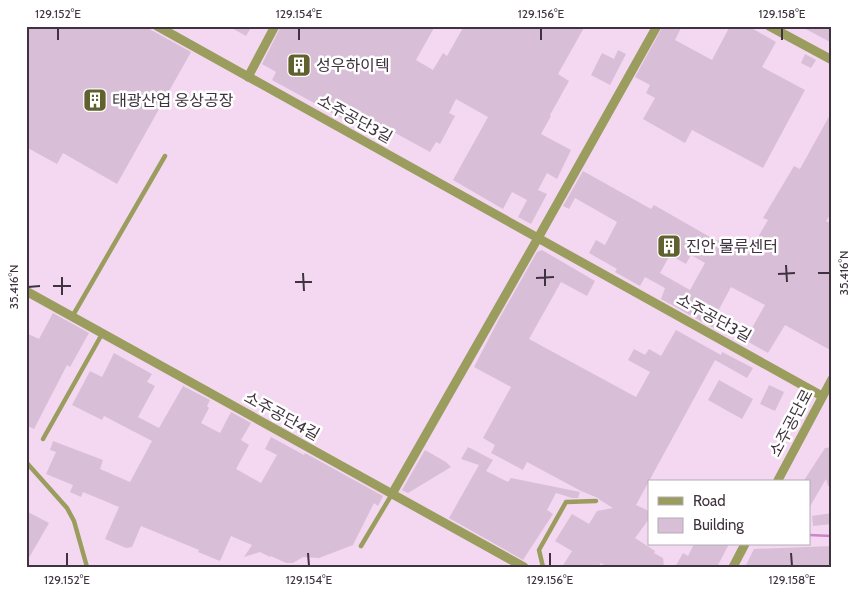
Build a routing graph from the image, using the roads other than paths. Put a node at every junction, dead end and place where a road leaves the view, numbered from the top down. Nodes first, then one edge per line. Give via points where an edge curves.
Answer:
1 (157, 26) edge
2 (275, 26) edge
3 (657, 26) edge
4 (769, 26) edge
5 (832, 60) edge
6 (248, 77) junction
7 (165, 156) dead end
8 (538, 238) junction
9 (26, 291) edge
10 (72, 317) junction
11 (102, 334) junction
12 (832, 379) edge
13 (822, 396) junction
14 (43, 439) dead end
15 (26, 462) edge
16 (779, 480) edge
17 (392, 494) junction
18 (596, 501) dead end
19 (361, 546) dead end
20 (744, 546) edge
21 (87, 567) edge
22 (524, 567) edge
23 (543, 567) edge
24 (733, 567) edge

1 - 6 street, 소주공단3길
2 - 6 street
3 - 8 street
4 - 5 street
6 - 8 street, 소주공단3길
7 - 10 lane
8 - 13 street, 소주공단3길
8 - 17 street
9 - 10 street, 소주공단4길
10 - 11 street, 소주공단4길
11 - 14 lane
11 - 17 street, 소주공단4길
12 - 13 street, 소주공단로
13 - 16 street, 소주공단로
15 - 21 lane via 67,508
17 - 19 lane
17 - 22 street, 소주공단4길
18 - 23 lane via 566,502 538,550
20 - 24 street

